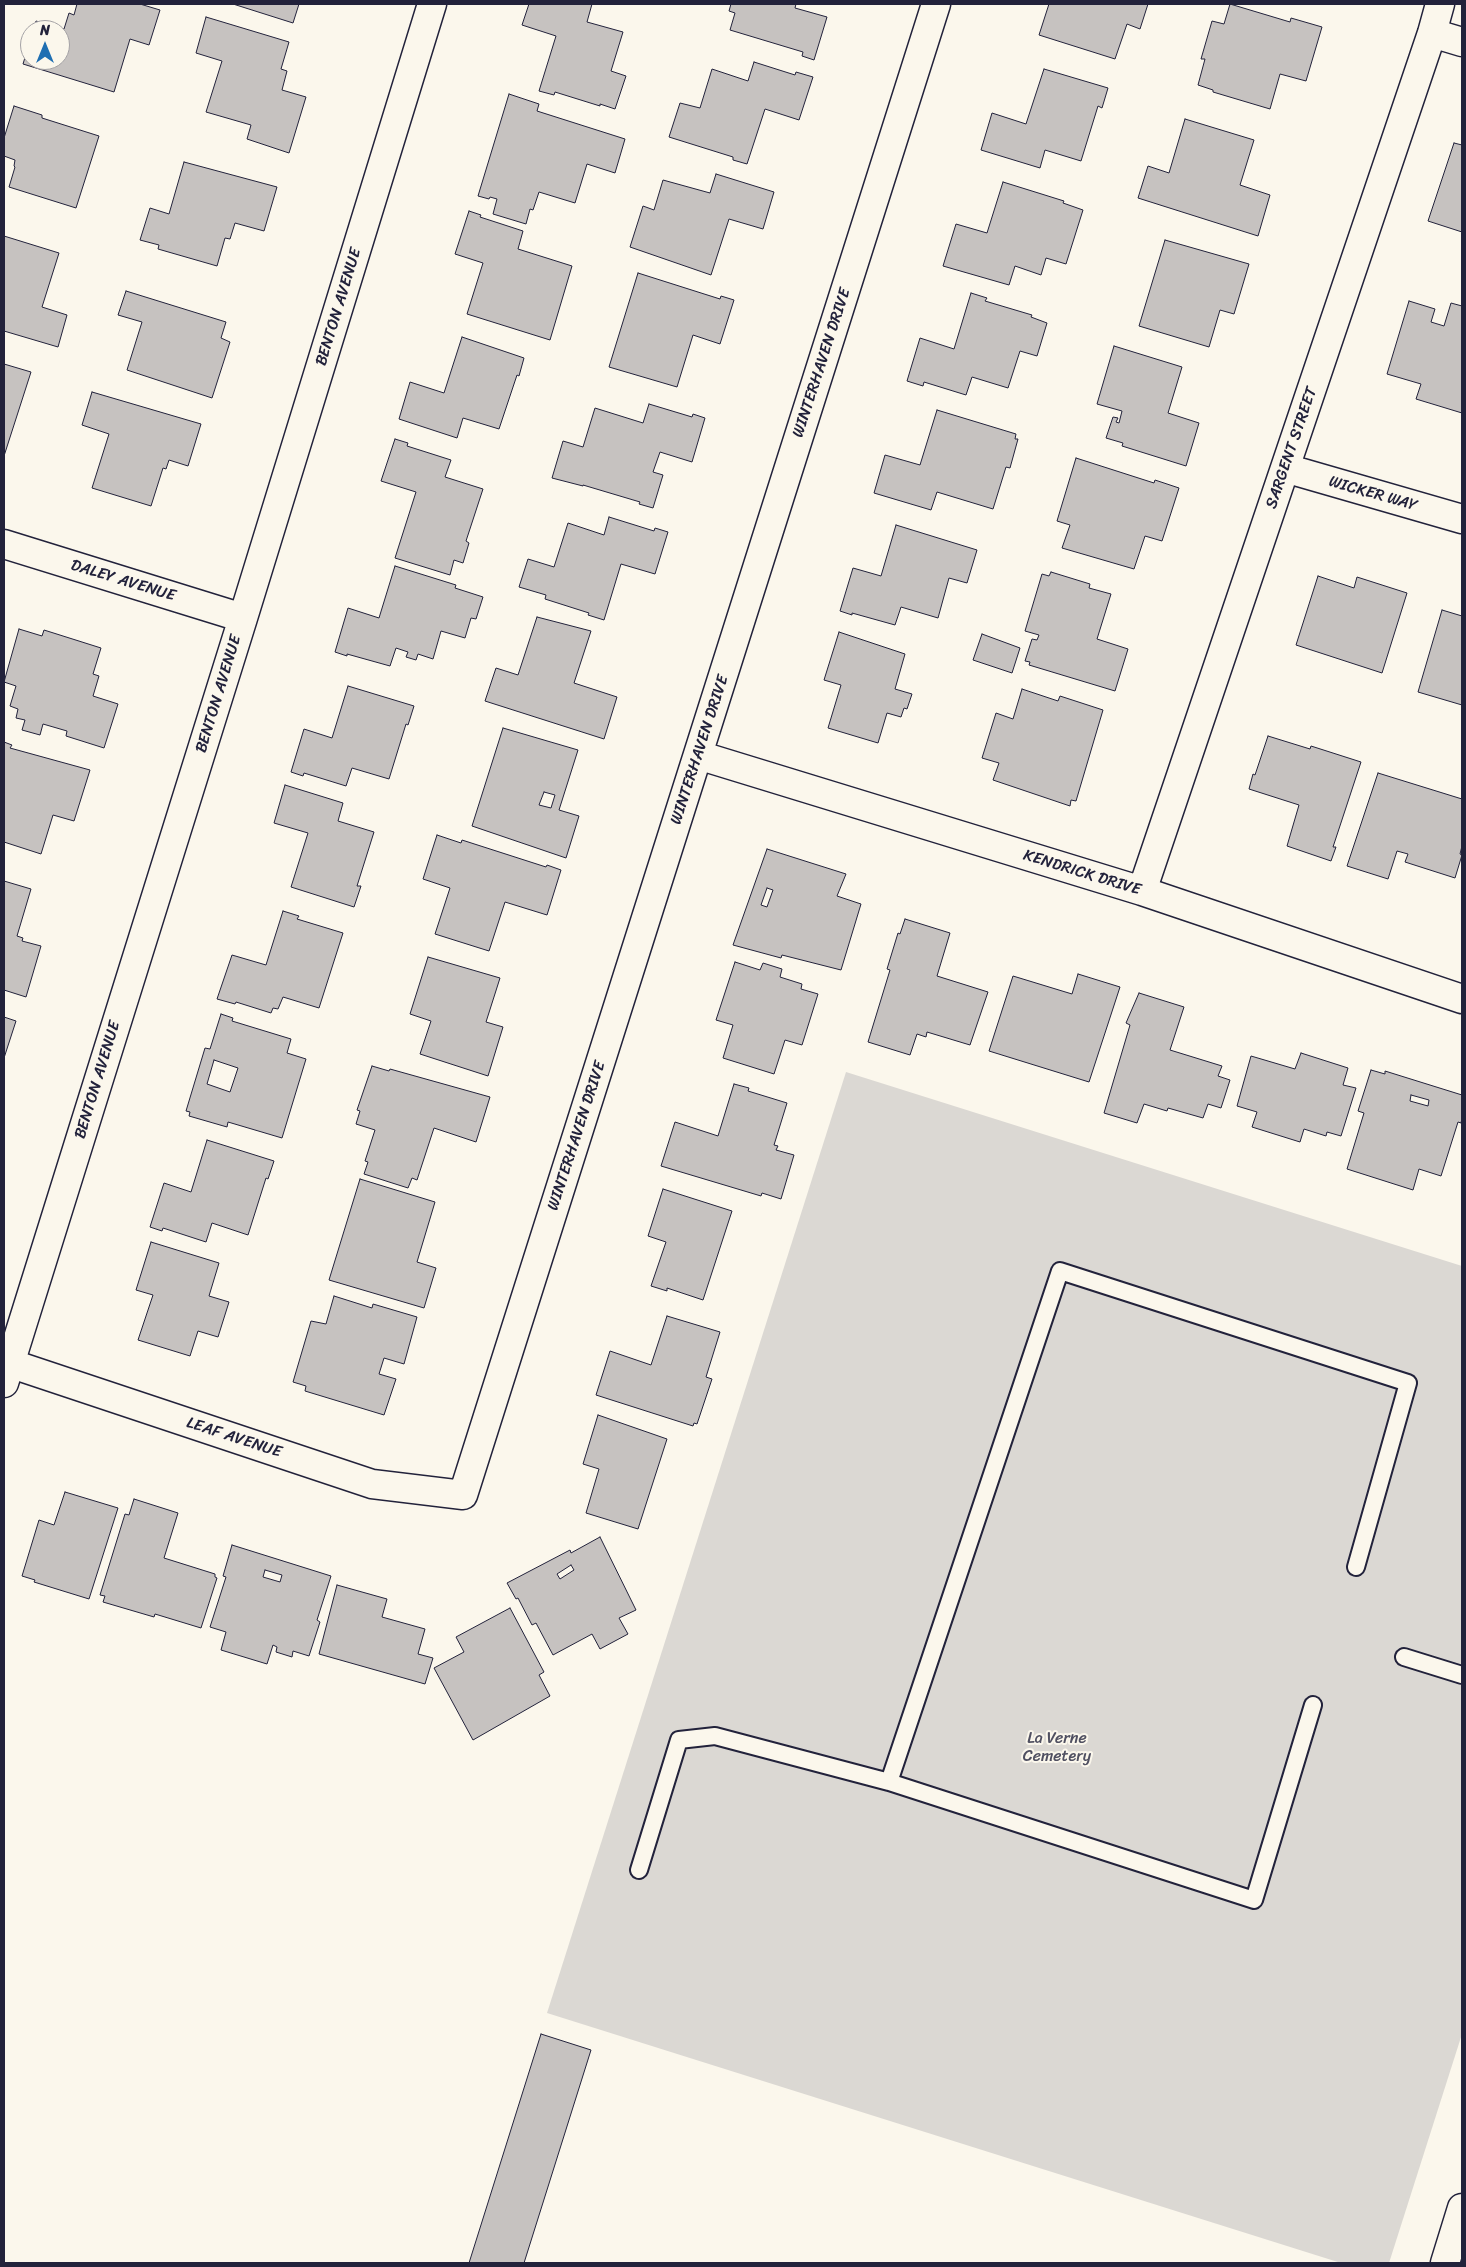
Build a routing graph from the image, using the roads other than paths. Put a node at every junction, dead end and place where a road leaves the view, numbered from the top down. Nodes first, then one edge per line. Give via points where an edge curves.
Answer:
1 (432, 4) edge
2 (936, 4) edge
3 (1440, 4) edge
4 (1432, 33) junction
5 (1462, 42) edge
6 (1285, 468) junction
7 (1462, 519) edge
8 (4, 544) edge
9 (243, 618) junction
10 (698, 755) junction
11 (1142, 891) junction
12 (1462, 1000) edge
13 (7, 1373) edge
14 (464, 1495) joint
15 (1356, 1567) dead end
16 (1404, 1657) dead end
17 (1462, 1675) edge
18 (1313, 1705) dead end
19 (889, 1782) junction
20 (638, 1870) dead end
21 (1462, 2208) edge
22 (1452, 2257) edge

1 - 9 street, BENTON AVENUE
2 - 10 street, WINTERHAVEN DRIVE
3 - 4 street, SARGENT STREET
4 - 5 street
4 - 6 street, SARGENT STREET
6 - 7 street, WICKER WAY
6 - 11 street, SARGENT STREET
8 - 9 street, DALEY AVENUE
9 - 13 street, BENTON AVENUE
10 - 11 street, KENDRICK DRIVE
10 - 14 street, WINTERHAVEN DRIVE
11 - 12 street, KENDRICK DRIVE
13 - 14 street, LEAF AVENUE via 372,1484
15 - 19 lane via 1408,1383 1060,1271
16 - 17 lane
18 - 19 lane via 1254,1900
19 - 20 lane via 715,1736 679,1740
21 - 22 street

